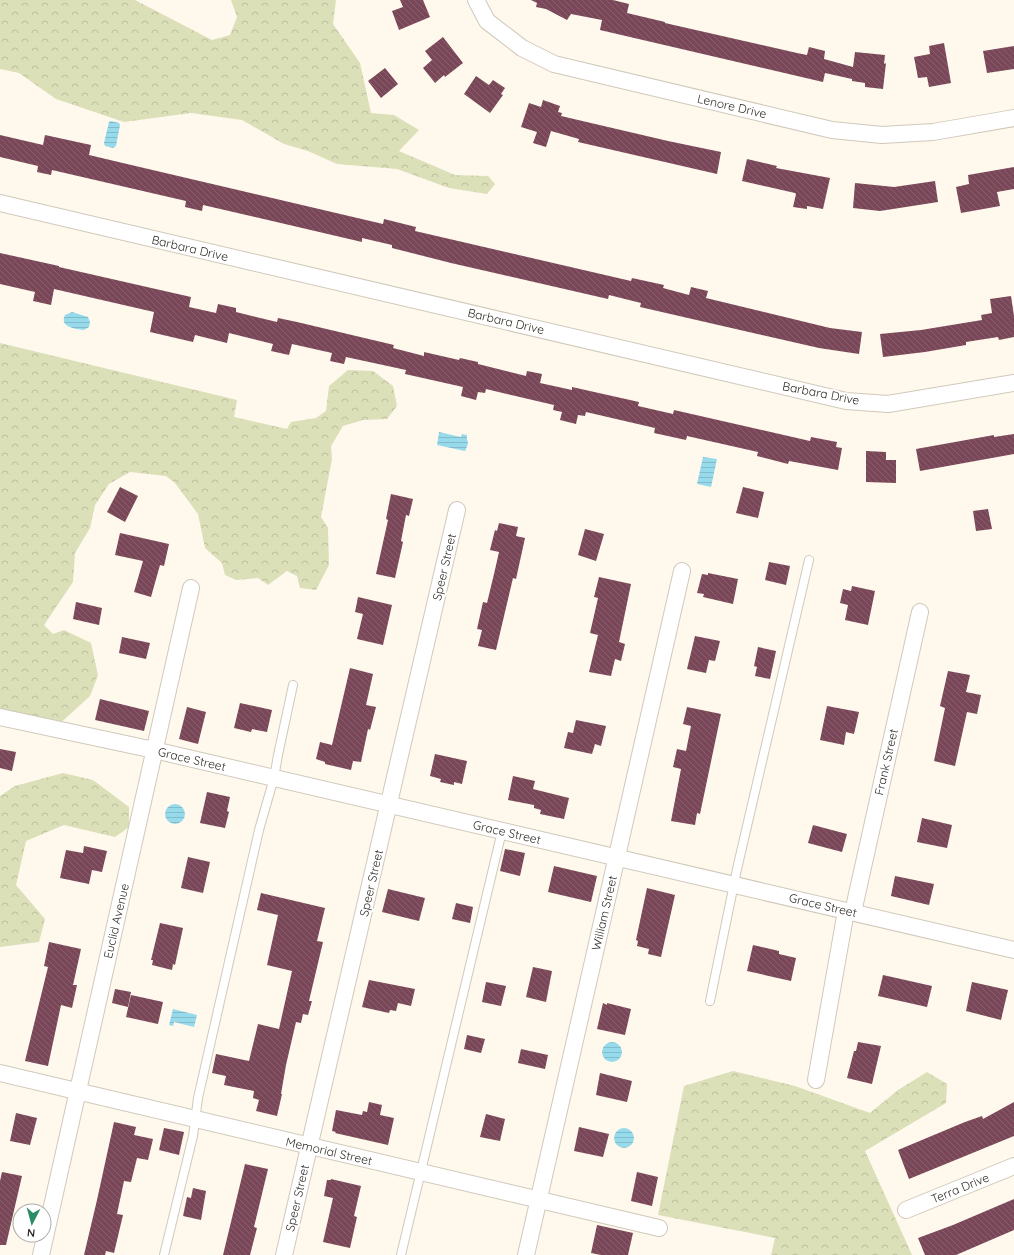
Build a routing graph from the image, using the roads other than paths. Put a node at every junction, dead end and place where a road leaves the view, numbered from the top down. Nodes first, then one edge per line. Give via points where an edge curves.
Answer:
1 (476, 0) edge
2 (1014, 118) edge
3 (0, 204) edge
4 (1014, 383) edge
5 (457, 510) dead end
6 (809, 560) dead end
7 (682, 571) dead end
8 (191, 588) dead end
9 (920, 612) dead end
10 (293, 685) dead end
11 (0, 717) edge
12 (154, 750) junction
13 (274, 778) junction
14 (389, 804) junction
15 (502, 831) junction
16 (617, 858) junction
17 (734, 885) junction
18 (849, 912) junction
19 (1014, 950) edge
20 (710, 1001) dead end
21 (0, 1073) edge
22 (816, 1080) dead end
23 (78, 1092) junction
24 (195, 1119) junction
25 (309, 1146) junction
26 (1014, 1166) edge
27 (421, 1172) junction
28 (539, 1200) junction
29 (906, 1210) dead end
30 (659, 1228) dead end
31 (41, 1255) edge
32 (164, 1255) edge
33 (284, 1255) edge
34 (401, 1255) edge
35 (526, 1255) edge

1 - 2 street, Lenore Drive via 487,21 522,48 554,64 832,130 882,136 932,132
3 - 4 street, Barbara Drive via 846,401 888,404
5 - 14 street, Speer Street
6 - 17 lane
7 - 16 street, William Street
8 - 12 street, Euclid Avenue
9 - 18 street, Frank Street
10 - 13 lane
11 - 12 street, Grace Street
12 - 13 street, Grace Street
12 - 23 street, Euclid Avenue
13 - 14 street, Grace Street
13 - 24 lane via 259,830
14 - 15 street, Grace Street
14 - 25 street, Speer Street
15 - 16 street, Grace Street
15 - 27 lane
16 - 17 street, Grace Street
16 - 28 street, William Street
17 - 18 street, Grace Street
17 - 20 lane
18 - 19 street, Grace Street
18 - 22 street, Frank Street
21 - 23 street, Memorial Street
23 - 24 street, Memorial Street
23 - 31 street, Euclid Avenue
24 - 25 street, Memorial Street
24 - 32 lane
25 - 27 street, Memorial Street
25 - 33 street, Speer Street
26 - 29 street, Terra Drive
27 - 28 street, Memorial Street
27 - 34 lane
28 - 30 street, Memorial Street
28 - 35 street, William Street

